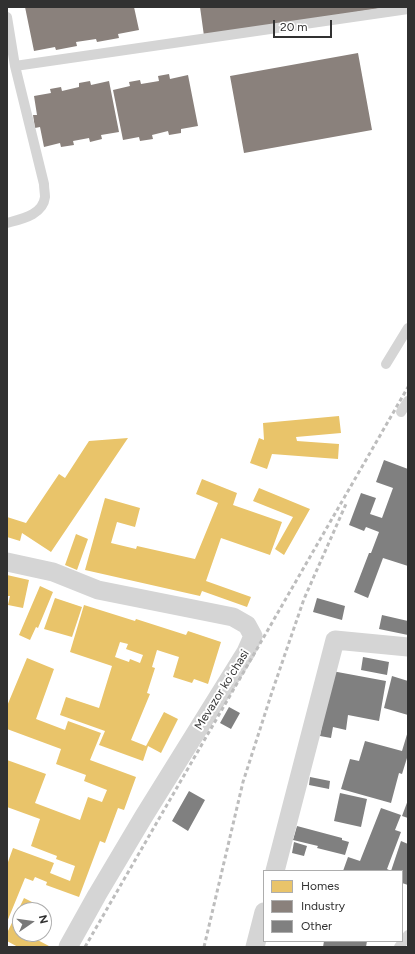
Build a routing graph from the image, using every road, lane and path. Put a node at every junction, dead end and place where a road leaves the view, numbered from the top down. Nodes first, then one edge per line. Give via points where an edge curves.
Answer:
1 (408, 9) edge
2 (7, 17) edge
3 (15, 66) junction
4 (7, 223) edge
5 (408, 328) edge
6 (386, 364) dead end
7 (408, 401) edge
8 (401, 412) dead end
9 (7, 562) edge
10 (408, 647) edge
11 (275, 870) edge
12 (263, 916) edge
13 (68, 947) edge
14 (255, 947) edge

1 - 3 lane
2 - 3 lane
3 - 4 lane via 44,184 45,198 36,213
5 - 6 lane
7 - 8 lane
9 - 13 street, Mevazor koʻchasi via 53,572 98,590 233,617 247,625 253,636 246,652 108,875
10 - 11 street via 335,640
12 - 14 street

